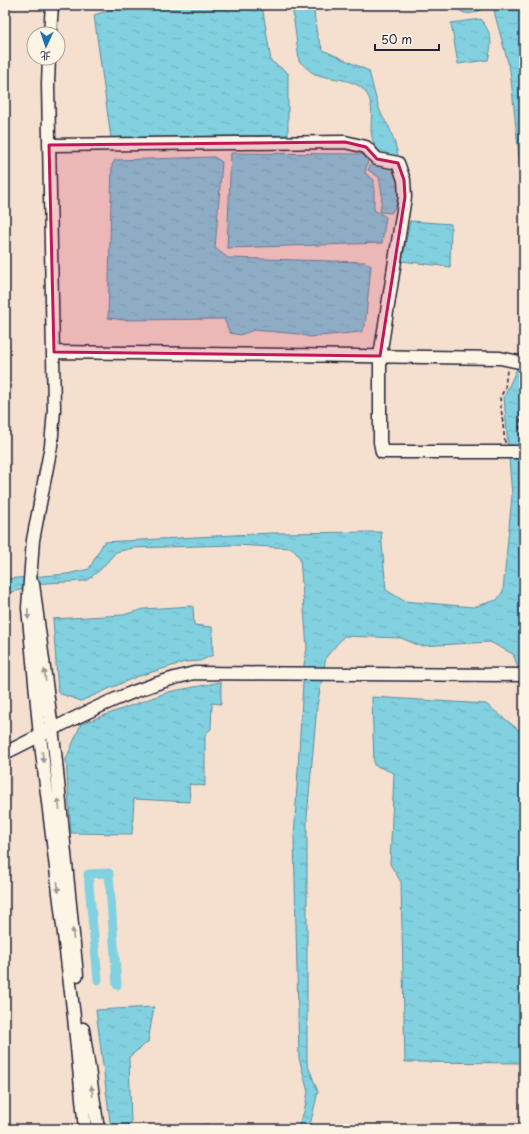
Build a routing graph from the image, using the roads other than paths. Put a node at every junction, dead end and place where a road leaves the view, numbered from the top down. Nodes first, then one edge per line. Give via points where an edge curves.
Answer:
1 (52, 5) edge
2 (51, 26) edge
3 (49, 66) edge
4 (49, 145) junction
5 (54, 352) junction
6 (380, 356) junction
7 (524, 363) edge
8 (523, 448) edge
9 (30, 575) junction
10 (524, 675) edge
11 (52, 730) junction
12 (40, 736) junction
13 (5, 753) edge
14 (85, 1129) edge
15 (98, 1129) edge

1 - 2 street
3 - 4 street
4 - 5 street
4 - 6 street via 345,142 366,147 377,158 398,163 404,180 404,197
5 - 6 street
5 - 9 street via 54,425 36,518
6 - 7 street via 500,358
6 - 8 street via 382,452 506,452
11 -> 9 street via 34,587
9 -> 12 street via 28,620
10 - 11 street via 194,673 121,696
11 - 12 street
15 -> 11 street via 81,1010
12 - 13 street
12 -> 14 street

